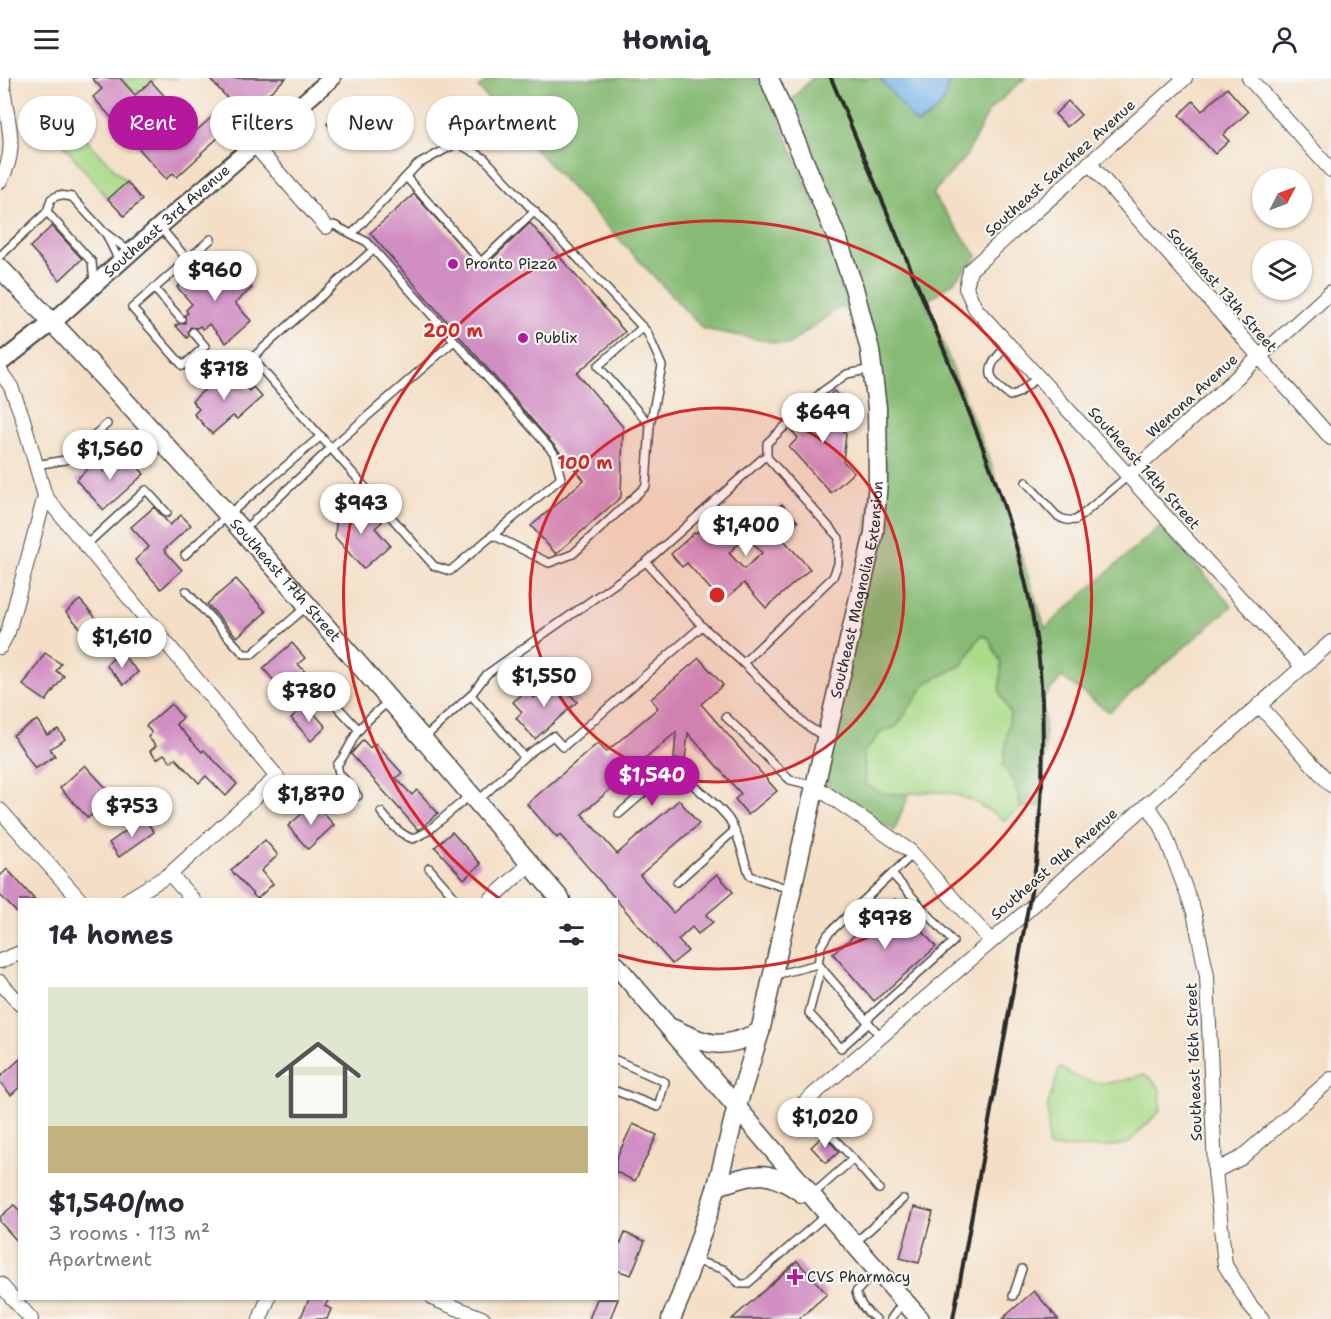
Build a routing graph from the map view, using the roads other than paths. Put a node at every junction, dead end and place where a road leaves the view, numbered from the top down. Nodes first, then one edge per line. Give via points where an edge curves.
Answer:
1 (3, 78) edge
2 (331, 78) edge
3 (769, 78) edge
4 (1185, 78) edge
5 (1250, 78) edge
6 (311, 96) edge
7 (250, 150) edge
8 (259, 150) edge
9 (1089, 163) junction
10 (1331, 170) edge
11 (406, 177) junction
12 (0, 181) edge
13 (535, 211) junction
14 (47, 212) junction
15 (160, 226) junction
16 (326, 227) joint
17 (104, 232) junction
18 (352, 234) junction
19 (211, 239) dead end
20 (373, 250) junction
21 (0, 256) edge
22 (125, 257) junction
23 (188, 259) junction
24 (0, 268) edge
25 (94, 284) junction
26 (154, 288) junction
27 (966, 288) joint
28 (1331, 292) edge
29 (181, 319) dead end
30 (53, 322) junction
31 (643, 327) junction
32 (193, 332) dead end
33 (454, 341) junction
34 (1009, 344) junction
35 (1259, 357) junction
36 (0, 363) edge
37 (872, 369) junction
38 (0, 371) edge
39 (1038, 377) junction
40 (107, 424) dead end
41 (650, 425) junction
42 (321, 436) junction
43 (1331, 438) edge
44 (332, 447) junction
45 (767, 456) junction
46 (36, 465) junction
47 (1128, 476) junction
48 (1026, 482) dead end
49 (45, 496) junction
50 (167, 513) dead end
51 (228, 515) junction
52 (243, 531) junction
53 (493, 535) junction
54 (86, 545) junction
55 (185, 555) dead end
56 (646, 562) junction
57 (186, 591) dead end
58 (308, 605) junction
59 (702, 626) junction
60 (1331, 642) edge
61 (0, 647) edge
62 (742, 663) junction
63 (1303, 667) junction
64 (322, 690) dead end
65 (471, 695) junction
66 (390, 700) junction
67 (1259, 705) junction
68 (726, 717) dead end
69 (359, 730) junction
70 (423, 739) junction
71 (826, 739) junction
72 (524, 757) junction
73 (1331, 785) edge
74 (815, 786) junction
75 (358, 795) dead end
76 (474, 798) junction
77 (1147, 804) junction
78 (0, 810) edge
79 (381, 812) dead end
80 (619, 814) dead end
81 (735, 830) junction
82 (913, 854) junction
83 (530, 864) junction
84 (429, 867) dead end
85 (170, 874) junction
86 (892, 874) junction
87 (677, 882) dead end
88 (792, 890) junction
89 (78, 898) edge
90 (130, 898) edge
91 (191, 898) edge
92 (455, 898) edge
93 (492, 898) edge
94 (559, 898) edge
95 (991, 941) junction
96 (18, 954) edge
97 (0, 961) edge
98 (820, 966) junction
99 (618, 967) edge
100 (773, 976) junction
101 (0, 982) edge
102 (18, 1002) edge
103 (868, 1022) junction
104 (668, 1026) junction
105 (760, 1032) junction
106 (881, 1036) junction
107 (618, 1061) edge
108 (1331, 1079) edge
109 (618, 1092) edge
110 (737, 1106) junction
111 (798, 1108) dead end
112 (824, 1126) dead end
113 (853, 1159) junction
114 (1215, 1171) junction
115 (717, 1186) junction
116 (879, 1189) dead end
117 (903, 1199) dead end
118 (819, 1204) junction
119 (854, 1244) junction
120 (693, 1260) junction
121 (1022, 1269) dead end
122 (877, 1270) junction
123 (0, 1284) edge
124 (1013, 1296) dead end
125 (268, 1300) edge
126 (437, 1300) edge
127 (904, 1301) junction
128 (461, 1314) edge
129 (31, 1319) edge
130 (260, 1319) edge
131 (484, 1319) edge
132 (671, 1319) edge
133 (876, 1319) edge
134 (891, 1319) edge
135 (920, 1319) edge
136 (1262, 1319) edge

1 - 12 street via 12,142 10,159
2 - 6 street, Southeast 3rd Avenue
3 - 37 main road, Southeast Magnolia Extension via 839,243 854,288
4 - 9 street, Southeast Sanchez Avenue
5 - 10 street
7 - 15 street, Southeast 3rd Avenue
8 - 16 street
9 - 27 street, Southeast Sanchez Avenue via 970,270
9 - 35 street, Southeast 13th Street
11 - 13 lane via 417,165 457,143 484,158
11 - 13 lane via 481,262
11 - 18 lane
13 - 31 lane
14 - 17 lane via 51,199 59,195 72,197
14 - 21 lane
14 - 25 lane via 92,262
15 - 22 street, Southeast 3rd Avenue
15 - 23 lane
16 - 18 lane via 334,225
17 - 22 lane
17 - 22 lane
18 - 20 lane
19 - 23 lane
20 - 33 lane
20 - 42 lane via 252,358
22 - 25 street, Southeast 3rd Avenue
23 - 26 lane
24 - 30 main road, Southeast 17th Street
25 - 30 street, Southeast 3rd Avenue
26 - 29 lane
26 - 32 lane via 132,308 183,366 205,346
27 - 34 street, Southeast 14th Street via 975,308
28 - 35 street, Wenona Avenue
30 - 36 street, Southeast 3rd Avenue
30 - 51 main road, Southeast 17th Street
31 - 41 lane via 662,366
31 - 41 lane via 598,366
33 - 44 lane
33 - 53 lane via 554,453 561,478
34 - 39 street, Southeast 14th Street
34 - 39 lane via 991,364 994,379 1010,396
35 - 43 street, Southeast 13th Street
35 - 47 street, Wenona Avenue
37 - 45 lane via 847,374 823,391 767,443
37 - 71 main road, Southeast Magnolia Extension via 878,480 874,533
38 - 46 street via 11,387
39 - 47 street, Southeast 14th Street
40 - 46 lane via 66,460
41 - 53 lane via 646,486 573,554 549,563
42 - 44 lane
42 - 51 lane
44 - 52 lane
44 - 53 lane via 434,566 450,572
45 - 56 lane
45 - 62 lane via 839,538 838,564 833,577
46 - 49 street
47 - 48 lane via 1076,520 1056,515
47 - 63 street, Southeast 14th Street
49 - 54 street
49 - 61 street via 8,632
50 - 54 lane via 146,490
51 - 52 main road, Southeast 17th Street
51 - 55 lane
52 - 58 main road, Southeast 17th Street
54 - 85 street via 277,777
56 - 59 lane
56 - 65 lane via 487,674
57 - 58 lane via 244,654 252,654
58 - 66 main road, Southeast 17th Street
59 - 62 lane
59 - 72 lane via 563,747 553,736
60 - 63 street, Southeast 9th Avenue
62 - 71 lane via 806,725
63 - 67 street, Southeast 9th Avenue
64 - 69 lane
65 - 70 lane
65 - 72 lane
66 - 69 lane
66 - 70 main road, Southeast 17th Street
67 - 73 street
67 - 77 street, Southeast 9th Avenue
68 - 74 lane via 790,780
69 - 75 lane via 338,765 339,773
70 - 76 main road, Southeast 17th Street
71 - 74 main road, Southeast Magnolia Extension
72 - 76 lane
74 - 82 street
74 - 88 main road, Southeast Magnolia Extension
76 - 79 lane via 413,839 396,829
76 - 83 main road, Southeast 17th Street
77 - 95 street, Southeast 9th Avenue
77 - 114 street, Southeast 16th Street via 1162,827 1194,912 1207,976
78 - 89 street
80 - 81 lane via 657,781 690,782 728,817
81 - 87 lane
81 - 88 lane via 750,876
82 - 86 lane
82 - 95 street
83 - 93 street
83 - 94 main road, Southeast 17th Street
84 - 92 lane
85 - 90 street
85 - 91 street
86 - 98 lane via 828,934 821,946
86 - 103 lane via 952,942
88 - 100 main road, Southeast Magnolia Extension
95 - 106 street, Southeast 9th Avenue
96 - 97 street
98 - 100 lane
98 - 103 lane
98 - 103 lane via 809,1012 841,1048
99 - 104 main road
100 - 105 main road, Southeast Magnolia Extension
101 - 102 street
103 - 106 lane
104 - 105 main road via 717,1045 739,1042
104 - 110 main road
105 - 110 main road, Southeast Magnolia Extension
106 - 111 street, Southeast 9th Avenue
107 - 109 lane via 665,1082 658,1107
108 - 114 street via 1241,1158
110 - 115 main road, Southeast Magnolia Extension
110 - 118 main road
112 - 113 lane
113 - 116 lane
113 - 118 lane
114 - 136 street, Southeast 16th Street via 1225,1264
115 - 118 main road via 755,1174 770,1175
115 - 120 main road, Southeast Magnolia Extension
117 - 119 lane
118 - 119 main road
118 - 120 lane via 747,1284 741,1284 723,1269
119 - 122 main road
120 - 132 main road, Southeast Magnolia Extension
121 - 124 lane
122 - 127 main road
122 - 133 lane via 856,1292
123 - 129 street
125 - 130 street
126 - 128 street
127 - 134 lane
127 - 135 main road
128 - 131 street

